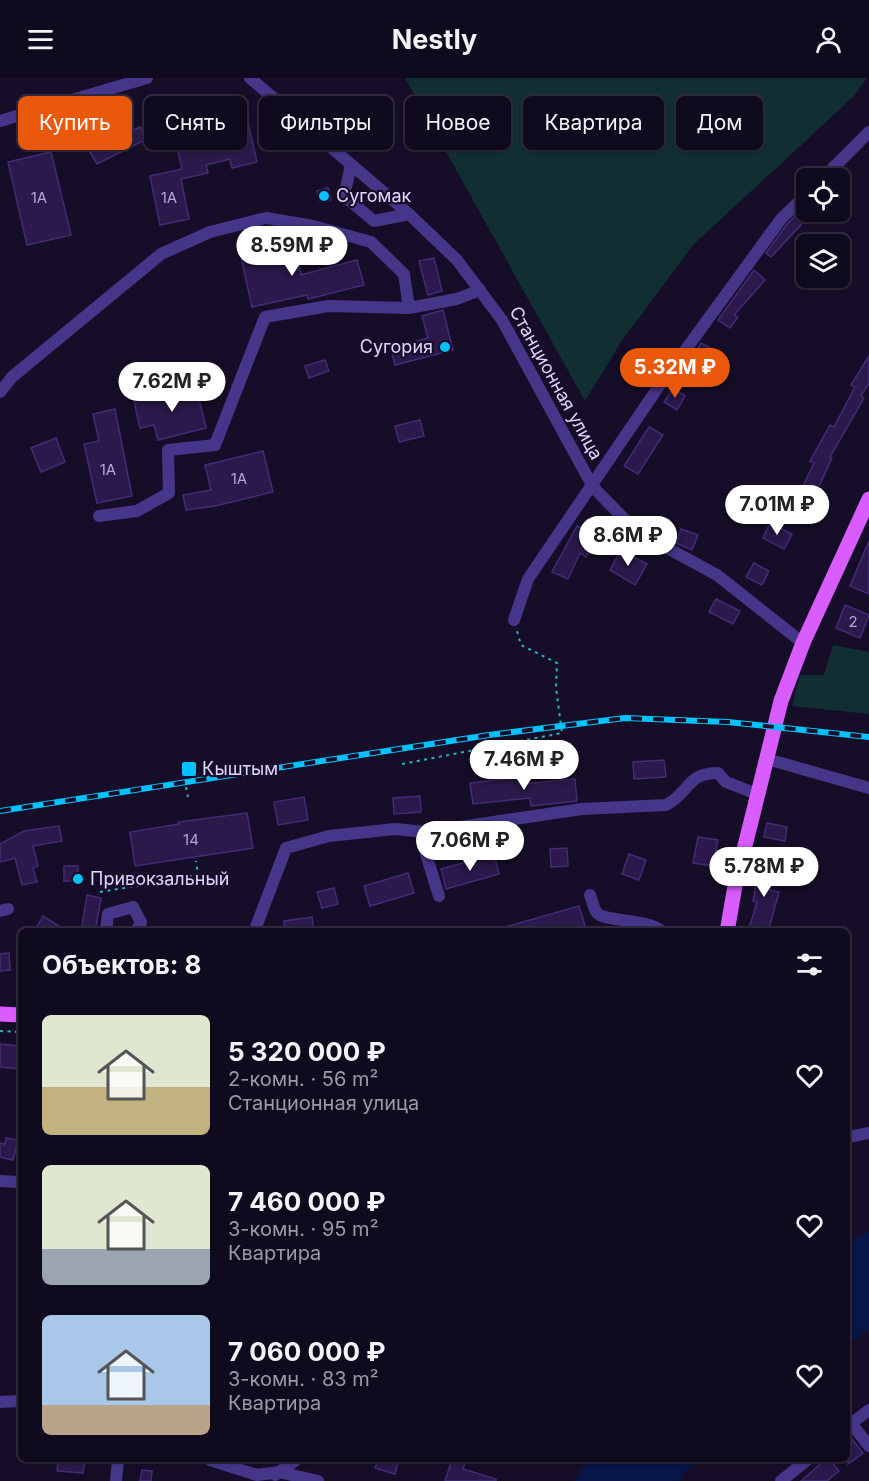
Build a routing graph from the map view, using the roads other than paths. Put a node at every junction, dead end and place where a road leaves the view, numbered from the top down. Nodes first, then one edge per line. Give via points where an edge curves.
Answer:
1 (147, 78) edge
2 (250, 78) edge
3 (1, 120) edge
4 (869, 132) edge
5 (351, 165) junction
6 (833, 168) edge
7 (796, 205) edge
8 (409, 214) junction
9 (480, 290) junction
10 (409, 308) junction
11 (0, 392) edge
12 (593, 487) junction
13 (869, 499) edge
14 (99, 516) dead end
15 (514, 620) road end
16 (803, 643) junction
17 (767, 759) junction
18 (869, 788) edge
19 (757, 794) junction
20 (425, 832) junction
21 (590, 895) dead end
22 (439, 896) dead end
23 (106, 928) edge
24 (138, 928) edge
25 (256, 928) edge
26 (653, 928) edge
27 (728, 928) edge
28 (0, 1014) edge
29 (18, 1016) edge
30 (869, 1133) edge
31 (850, 1137) edge
32 (0, 1181) edge
33 (18, 1182) edge
34 (18, 1401) edge
35 (0, 1402) edge
36 (869, 1410) edge
37 (850, 1423) edge
38 (850, 1425) edge
39 (869, 1446) edge
40 (118, 1462) edge
41 (216, 1462) edge
42 (293, 1462) edge
43 (805, 1462) edge
44 (279, 1473) junction
45 (116, 1481) edge
46 (268, 1481) edge
47 (318, 1481) edge
48 (781, 1481) edge

1 - 3 street
2 - 5 street, Станционная улица
4 - 6 street
5 - 8 street, Станционная улица
5 - 8 street via 344,196 374,221
7 - 12 street, Станционная улица via 657,389
8 - 9 street, Станционная улица via 457,260
9 - 10 street via 457,299
9 - 12 street, Станционная улица via 502,320
10 - 11 street via 404,274 371,242 313,225 266,218 210,232 161,254 12,377
10 - 14 street via 328,306 264,317 215,445 168,450 169,493 137,511
12 - 15 street, Станционная улица via 528,579
12 - 16 street, Станционная улица via 636,531 717,575
13 - 16 main road
16 - 17 main road via 781,701
17 - 18 street
17 - 19 main road
19 - 20 street via 726,782 718,773 707,773 692,778 677,800 666,805 582,809
19 - 27 main road
20 - 22 street via 425,851
20 - 25 street via 395,829 329,836 286,848
21 - 26 street via 597,913 606,918 634,920
23 - 24 street via 108,914 133,907 141,922
28 - 29 main road
30 - 31 street
32 - 33 street
34 - 35 street
36 - 37 street
38 - 39 street
40 - 45 street
41 - 44 street via 257,1475
42 - 44 street
43 - 48 street
44 - 46 street
44 - 47 street

